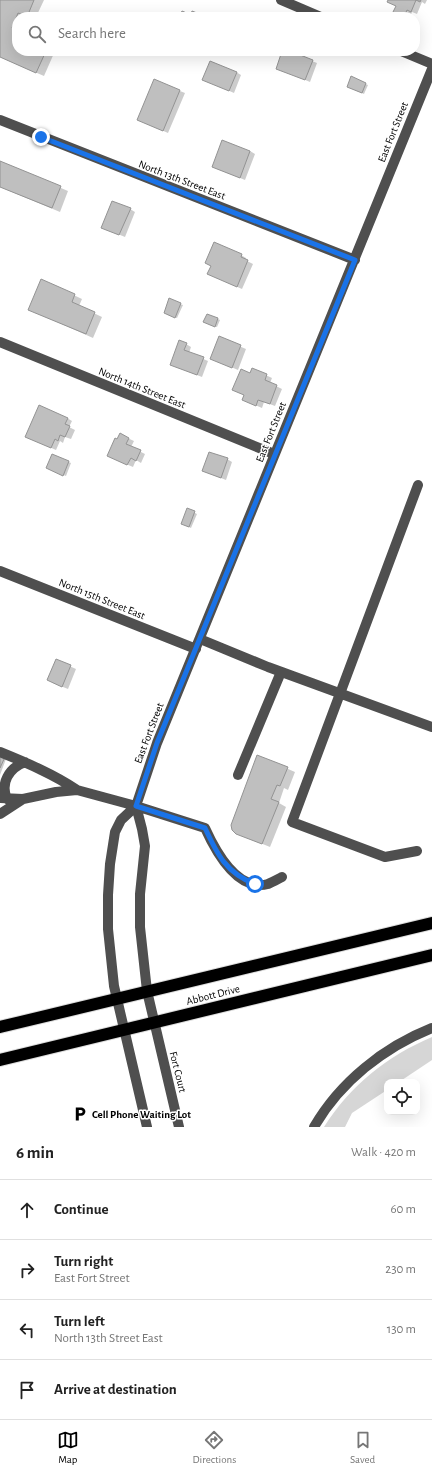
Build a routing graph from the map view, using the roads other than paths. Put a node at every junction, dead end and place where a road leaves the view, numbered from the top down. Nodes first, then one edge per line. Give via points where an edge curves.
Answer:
1 (281, 0) edge
2 (309, 12) edge
3 (413, 56) edge
4 (432, 64) edge
5 (432, 69) edge
6 (0, 120) edge
7 (355, 260) junction
8 (0, 342) edge
9 (274, 454) junction
10 (418, 485) dead end
11 (0, 571) edge
12 (200, 639) junction
13 (196, 649) junction
14 (281, 672) junction
15 (340, 693) junction
16 (432, 727) edge
17 (0, 752) edge
18 (25, 762) junction
19 (238, 775) dead end
20 (77, 790) junction
21 (6, 801) edge
22 (136, 806) junction
23 (0, 807) edge
24 (0, 814) edge
25 (417, 851) dead end
26 (282, 877) dead end
27 (432, 923) edge
28 (432, 955) edge
29 (147, 991) junction
30 (117, 999) junction
31 (154, 1023) junction
32 (0, 1027) edge
33 (432, 1028) edge
34 (124, 1030) junction
35 (0, 1060) edge
36 (147, 1127) edge
37 (179, 1127) edge
38 (314, 1127) edge

1 - 2 street
3 - 4 street
5 - 7 street, East Fort Street
6 - 7 street, North 13th Street East
7 - 9 street, East Fort Street
8 - 9 street, North 14th Street East
9 - 12 street, East Fort Street
10 - 15 street
11 - 13 street, North 15th Street East
12 - 13 street, East Fort Street
12 - 14 street
13 - 22 street, East Fort Street via 151,759
14 - 15 street
14 - 19 street
15 - 16 street
15 - 25 street via 292,822 385,857
17 - 18 street
18 - 20 street
18 - 21 street via 13,768 6,777 3,788
20 - 21 street
20 - 22 street
21 - 23 street
21 - 24 street
22 - 26 street via 205,828 220,857 243,879 255,884 268,884
22 - 29 street via 145,846 139,916
22 - 30 street, East Fort Street via 116,828 110,864 108,929
27 - 29 highway, Abbott Drive
28 - 31 highway, Abbott Drive
29 - 30 highway, Abbott Drive
29 - 31 street
30 - 32 highway, Abbott Drive
30 - 34 street, East Fort Street
31 - 34 highway, Abbott Drive
31 - 37 street, Fort Court
33 - 38 street via 394,1046 372,1062 350,1081
34 - 35 highway, Abbott Drive
34 - 36 street

